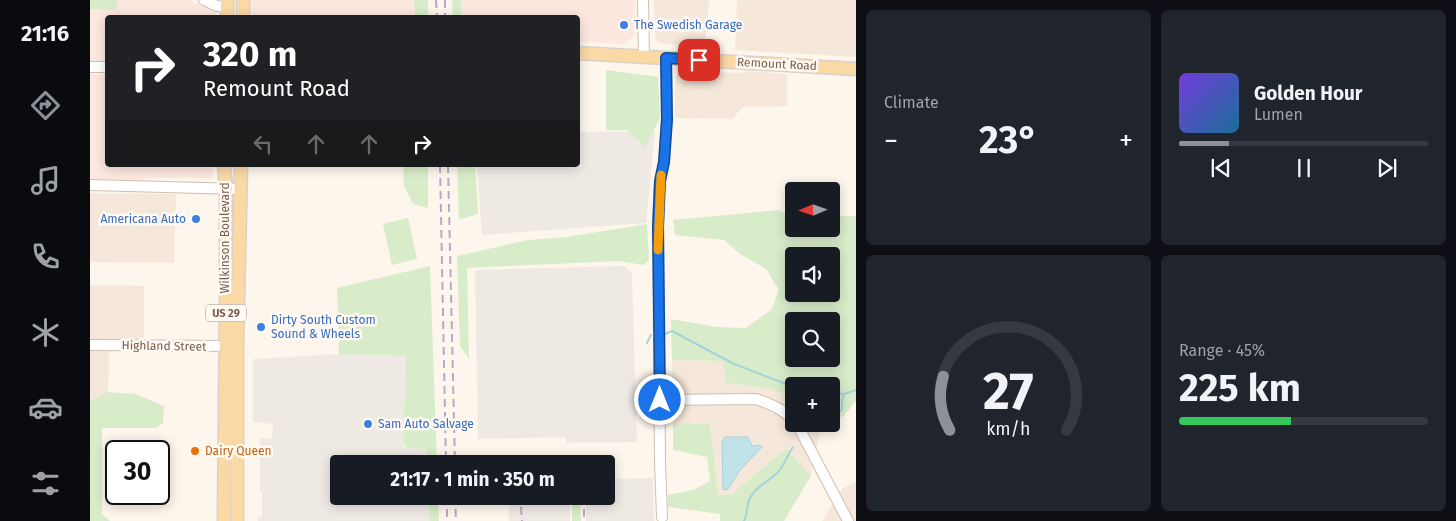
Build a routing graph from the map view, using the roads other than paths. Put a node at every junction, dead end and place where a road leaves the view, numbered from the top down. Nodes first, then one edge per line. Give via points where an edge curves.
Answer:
1 (204, 0) edge
2 (244, 0) edge
3 (643, 0) edge
4 (227, 8) edge
5 (243, 15) edge
6 (580, 54) edge
7 (644, 57) junction
8 (666, 58) junction
9 (90, 67) edge
10 (105, 67) edge
11 (856, 69) edge
12 (225, 167) edge
13 (239, 167) edge
14 (90, 184) edge
15 (232, 189) junction
16 (90, 345) edge
17 (231, 346) junction
18 (660, 400) junction
19 (785, 412) edge
20 (801, 432) edge
21 (662, 517) dead end
22 (227, 521) edge
23 (848, 521) edge

1 - 4 street
2 - 5 main road
3 - 7 street
6 - 7 main road, Remount Road
7 - 8 main road, Remount Road
8 - 11 main road, Remount Road
8 - 18 street via 667,119 658,227
9 - 10 street
12 - 15 main road, Wilkinson Boulevard / US 29
13 - 15 main road, Wilkinson Boulevard / US 29
14 - 15 street
15 - 17 main road, Wilkinson Boulevard / US 29
16 - 17 street, Highland Street
17 - 22 main road, Wilkinson Boulevard / US 29
18 - 19 street via 756,399
18 - 21 street
20 - 23 street

